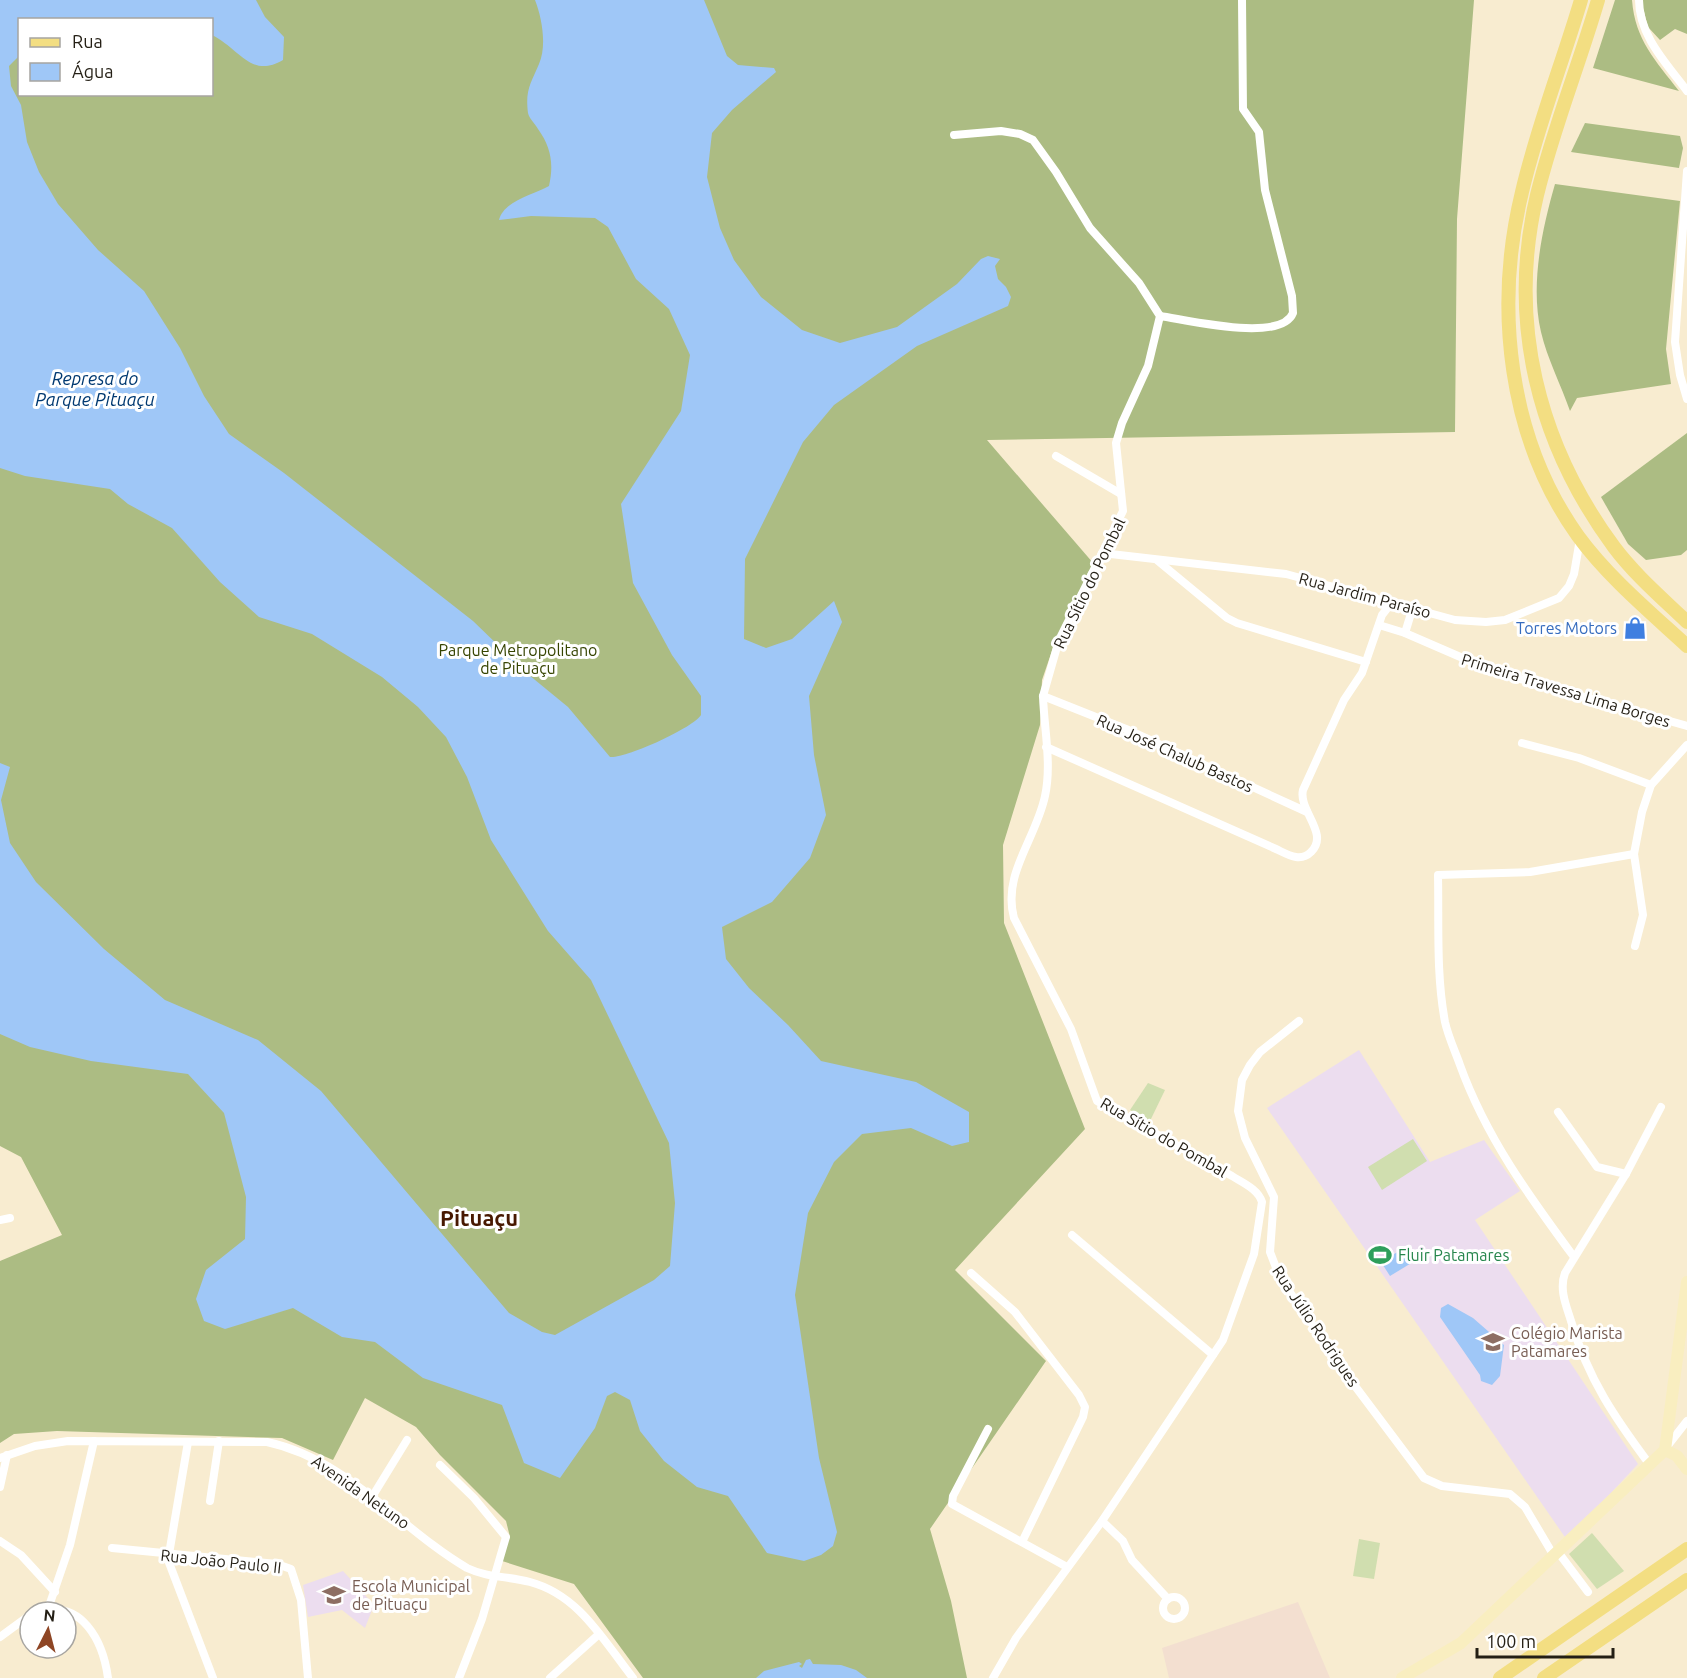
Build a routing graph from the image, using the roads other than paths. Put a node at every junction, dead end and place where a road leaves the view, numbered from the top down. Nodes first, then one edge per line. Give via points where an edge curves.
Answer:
1 (1242, 0) edge
2 (1581, 0) edge
3 (1598, 0) edge
4 (1639, 0) edge
5 (1687, 91) edge
6 (954, 135) dead end
7 (1687, 171) edge
8 (1687, 219) edge
9 (1683, 232) junction
10 (1161, 316) junction
11 (1687, 399) edge
12 (1056, 456) dead end
13 (1121, 494) junction
14 (1580, 539) junction
15 (1102, 553) junction
16 (1155, 560) junction
17 (1396, 604) junction
18 (1413, 607) junction
19 (1687, 622) edge
20 (1379, 625) junction
21 (1405, 633) junction
22 (1687, 646) edge
23 (1366, 662) junction
24 (1043, 696) junction
25 (1687, 726) edge
26 (1522, 743) dead end
27 (1687, 745) edge
28 (1046, 747) junction
29 (1651, 785) junction
30 (1307, 812) junction
31 (1634, 854) junction
32 (1635, 946) dead end
33 (1299, 1021) dead end
34 (1661, 1107) dead end
35 (1558, 1112) dead end
36 (1626, 1174) junction
37 (10, 1218) dead end
38 (0, 1220) edge
39 (1072, 1235) dead end
40 (1574, 1257) junction
41 (970, 1273) dead end
42 (1687, 1282) edge
43 (1213, 1355) junction
44 (1687, 1421) edge
45 (988, 1429) dead end
46 (407, 1440) dead end
47 (94, 1441) junction
48 (219, 1441) junction
49 (188, 1442) junction
50 (1665, 1450) junction
51 (3, 1456) edge
52 (440, 1465) dead end
53 (1650, 1465) junction
54 (1687, 1469) edge
55 (0, 1487) edge
56 (372, 1497) junction
57 (210, 1501) dead end
58 (1102, 1521) junction
59 (0, 1541) edge
60 (1022, 1542) junction
61 (112, 1548) dead end
62 (1687, 1549) edge
63 (1556, 1554) junction
64 (168, 1555) junction
65 (1067, 1567) junction
66 (494, 1577) junction
67 (1687, 1580) edge
68 (55, 1592) junction
69 (1588, 1592) dead end
70 (1168, 1599) dead end
71 (52, 1600) edge
72 (78, 1618) edge
73 (18, 1623) edge
74 (598, 1635) junction
75 (0, 1636) edge
76 (108, 1678) edge
77 (213, 1678) edge
78 (308, 1678) edge
79 (459, 1678) edge
80 (550, 1678) edge
81 (633, 1678) edge
82 (993, 1678) edge
83 (1402, 1678) edge
84 (1500, 1678) edge
85 (1544, 1678) edge

1 - 10 street via 1243,109 1259,132 1264,183 1293,313 1284,324 1266,329
2 - 14 main road via 1521,192 1511,258 1509,320 1516,389 1532,450 1554,498
3 - 19 main road via 1546,164 1532,224 1526,290 1530,354 1545,418 1575,488 1615,548
4 - 5 street via 1648,37
6 - 10 street via 1001,131 1033,140 1090,228 1139,283
7 - 9 street
8 - 9 street
9 - 11 street via 1675,342
10 - 13 street, Rua Sítio do Pombal via 1148,366 1116,443
12 - 13 street
13 - 15 street, Rua Sítio do Pombal via 1123,511
14 - 18 street, Rua Jardim Paraíso via 1577,562 1566,591 1532,611 1506,620 1470,622
14 - 22 main road
15 - 16 street, Rua Jardim Paraíso
15 - 24 street, Rua Sítio do Pombal via 1059,639
16 - 17 street, Rua Jardim Paraíso via 1286,574
16 - 23 street via 1227,618
17 - 18 street, Rua Jardim Paraíso
17 - 20 street via 1385,609
18 - 21 street
20 - 21 street, Primeira Travessa Lima Borges
20 - 23 street
21 - 25 street, Primeira Travessa Lima Borges via 1495,672
23 - 30 street via 1303,790 1301,796
24 - 28 street, Rua Sítio do Pombal
24 - 30 street, Rua José Chalub Bastos via 1137,734
26 - 29 street via 1578,758
27 - 29 street
28 - 30 street via 1295,858 1315,848 1316,831
28 - 43 street, Rua Sítio do Pombal via 1045,796 1012,881 1011,907 1071,1029 1092,1095 1104,1107 1253,1189 1262,1202 1251,1263 1228,1328
29 - 31 street
31 - 32 street via 1643,906
31 - 40 street via 1530,872 1438,875 1441,995 1455,1052 1488,1131 1534,1204
33 - 63 street, Rua Júlio Rodrigues via 1260,1052 1242,1080 1239,1096 1241,1126 1274,1197 1270,1252 1280,1278 1424,1478 1442,1486 1510,1494 1525,1507
34 - 36 street
35 - 36 street via 1598,1167
36 - 40 street
37 - 38 street
39 - 43 street
40 - 53 street via 1562,1288 1584,1361 1602,1399
41 - 60 street via 1015,1312 1085,1407
42 - 50 street
43 - 58 street, Rua Sítio do Pombal
44 - 50 street
45 - 60 street via 952,1504
46 - 56 street
47 - 49 street, Avenida Netuno
47 - 51 street, Avenida Netuno via 46,1444
47 - 68 street
48 - 49 street, Avenida Netuno
48 - 56 street, Avenida Netuno via 267,1442 293,1449 325,1464
48 - 57 street
49 - 64 street
50 - 53 street
50 - 54 street via 1677,1456
51 - 55 street
52 - 66 street via 504,1532 506,1542
53 - 63 street
56 - 66 street, Avenida Netuno via 457,1563
58 - 65 street, Rua Sítio do Pombal
58 - 70 street via 1123,1541 1132,1560
59 - 68 street via 21,1555
60 - 65 street
61 - 64 street, Rua João Paulo II
62 - 84 main road
63 - 69 street, Rua Júlio Rodrigues
63 - 83 street via 1461,1643
64 - 77 street via 170,1571
64 - 78 street, Rua João Paulo II via 278,1564 291,1569 301,1600
65 - 82 street, Rua Sítio do Pombal via 1016,1638
66 - 74 street, Avenida Netuno via 518,1579 554,1590 573,1603
66 - 79 street
67 - 85 main road
68 - 71 street
72 - 76 street via 90,1627 102,1648
73 - 75 street
74 - 80 street
74 - 81 street, Avenida Netuno

